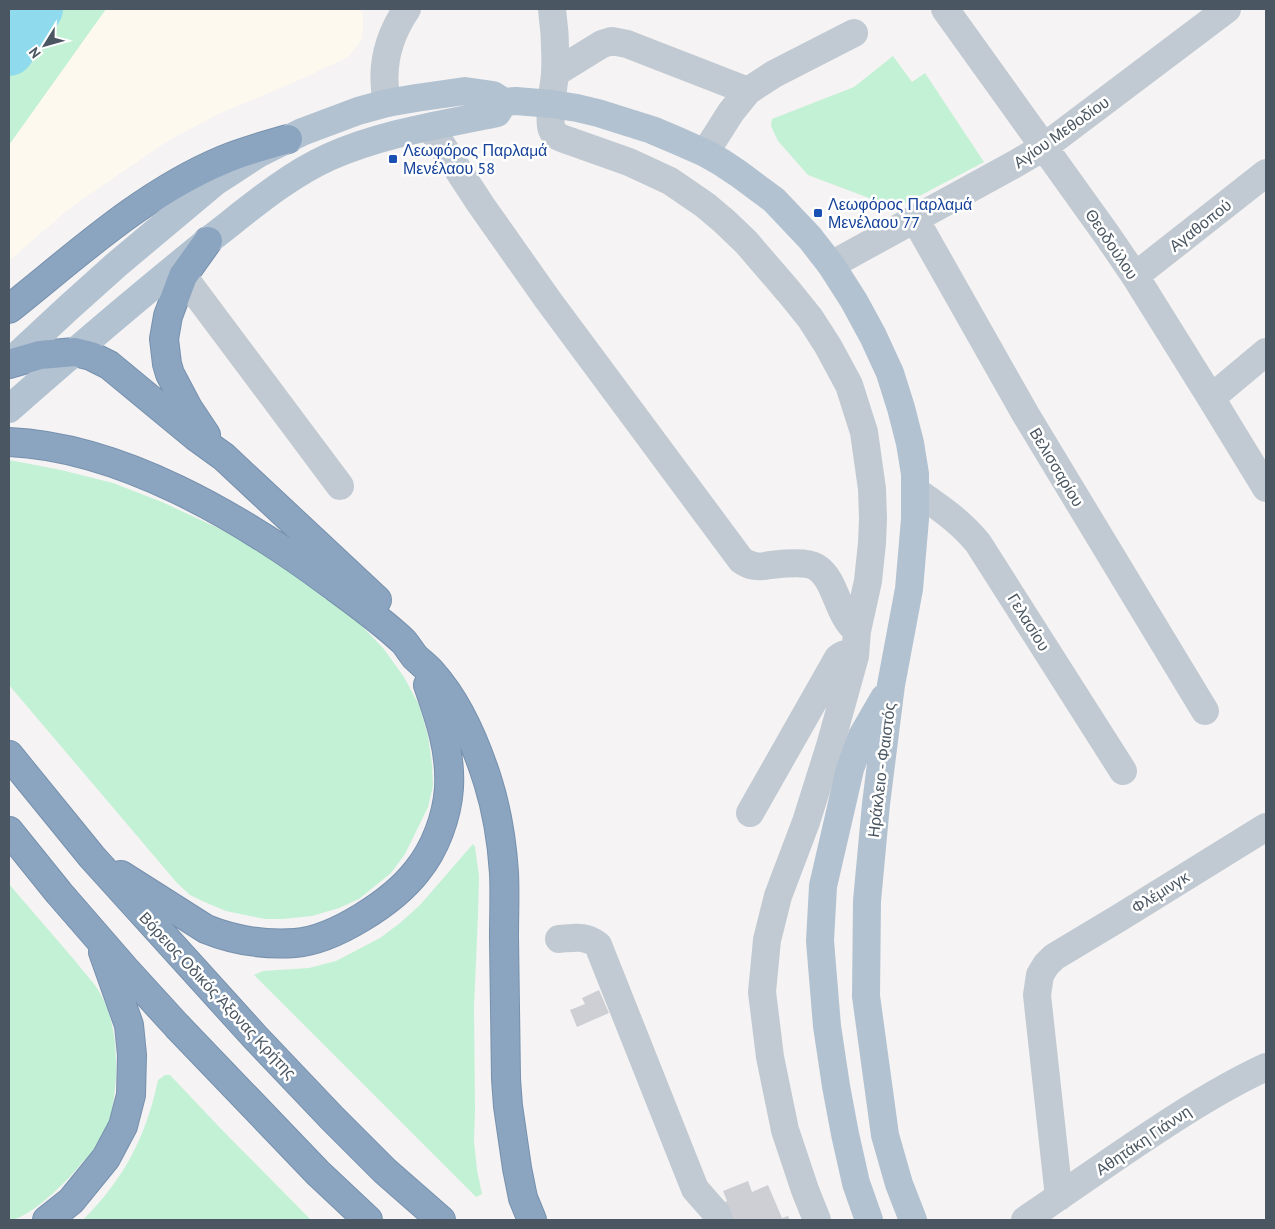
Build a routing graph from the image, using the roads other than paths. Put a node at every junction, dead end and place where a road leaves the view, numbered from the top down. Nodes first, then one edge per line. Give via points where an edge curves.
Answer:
1 (407, 9) edge
2 (552, 9) edge
3 (945, 9) edge
4 (1226, 9) edge
5 (854, 33) dead end
6 (555, 73) junction
7 (748, 91) junction
8 (504, 102) junction
9 (388, 103) junction
10 (552, 104) junction
11 (430, 127) junction
12 (288, 138) junction
13 (1044, 146) junction
14 (705, 153) junction
15 (1266, 173) edge
16 (915, 219) junction
17 (208, 241) junction
18 (831, 266) junction
19 (183, 276) junction
20 (1135, 276) junction
21 (9, 309) edge
22 (75, 352) junction
23 (1266, 352) edge
24 (9, 364) edge
25 (1211, 398) junction
26 (9, 409) edge
27 (9, 442) edge
28 (224, 457) junction
29 (340, 486) dead end
30 (1266, 488) edge
31 (916, 491) junction
32 (856, 643) junction
33 (411, 651) junction
34 (890, 686) junction
35 (1205, 711) dead end
36 (9, 756) edge
37 (1123, 771) dead end
38 (750, 813) dead end
39 (1266, 827) edge
40 (9, 831) edge
41 (92, 857) junction
42 (99, 939) junction
43 (560, 939) dead end
44 (1266, 1067) edge
45 (1059, 1197) junction
46 (47, 1220) edge
47 (368, 1220) edge
48 (441, 1220) edge
49 (532, 1220) edge
50 (719, 1220) edge
51 (817, 1220) edge
52 (869, 1220) edge
53 (913, 1220) edge
54 (1025, 1220) edge

1 - 9 street via 395,30 386,60 384,74
2 - 6 street
3 - 13 street, Θεοδούλου
4 - 13 street, Αγίου Μεθοδίου
5 - 7 street
6 - 7 street via 612,41
6 - 10 street
7 - 14 street
8 - 9 main road via 493,95 465,91
8 - 10 main road
8 - 11 main road via 497,113
9 - 12 main road
10 - 14 main road via 598,113 652,130
10 - 32 street via 551,128 558,136 670,180 724,221 789,292 828,346 858,411 872,489 872,543
11 - 17 main road via 377,140 327,158 277,187
11 - 32 street via 548,300 741,560 757,567 806,564 817,568 835,594 852,627
12 - 21 highway via 224,159 165,190 118,221
12 - 24 main road via 216,182 116,265
13 - 16 street, Αγίου Μεθοδίου
13 - 20 street, Θεοδούλου
14 - 18 main road via 774,200
15 - 20 street, Αγαθοπού
16 - 18 street, Αγίου Μεθοδίου
16 - 35 street, Βελισσαρίου via 1026,415
17 - 19 highway
17 - 22 main road
18 - 31 main road via 854,300 890,373 910,443
19 - 28 highway via 165,330 167,364 188,408
19 - 29 street
20 - 25 street, Θεοδούλου
22 - 24 highway
22 - 26 main road
22 - 28 highway via 109,364
23 - 25 street
25 - 30 street, Θεοδούλου
27 - 33 highway via 90,456 191,496 287,553 352,600
28 - 33 highway via 382,605
31 - 34 main road via 909,589
31 - 37 street, Γελασίου via 950,514 978,543
32 - 38 street via 849,653 838,658
32 - 51 street via 830,746 778,896 767,940 762,992 770,1057 785,1130
33 - 41 highway via 439,713 449,764 449,789 445,812 432,848 417,872 367,915 320,937 296,942 234,938 206,929
33 - 49 highway via 432,673 458,710 480,758 495,809 504,872 508,1106 523,1198
34 - 52 main road, Ηράκλειο - Φαιστός via 862,736 850,769 823,886 820,941 836,1086 856,1183
34 - 53 main road, Ηράκλειο - Φαιστός via 867,901 866,996 885,1135
36 - 41 highway, Βόρειος Οδικός Άξονας Κρήτης
39 - 45 street, Φλέμινγκ via 1054,957 1040,975 1037,995
40 - 42 highway
41 - 48 highway, Βόρειος Οδικός Άξονας Κρήτης via 332,1118
42 - 46 highway via 129,1025 131,1095 123,1126 106,1158 71,1201
42 - 47 highway via 260,1114
43 - 50 street via 591,940 598,945 695,1190
44 - 45 street, Αθητάκη Γιάννη via 1180,1114
45 - 54 street, Αθητάκη Γιάννη

